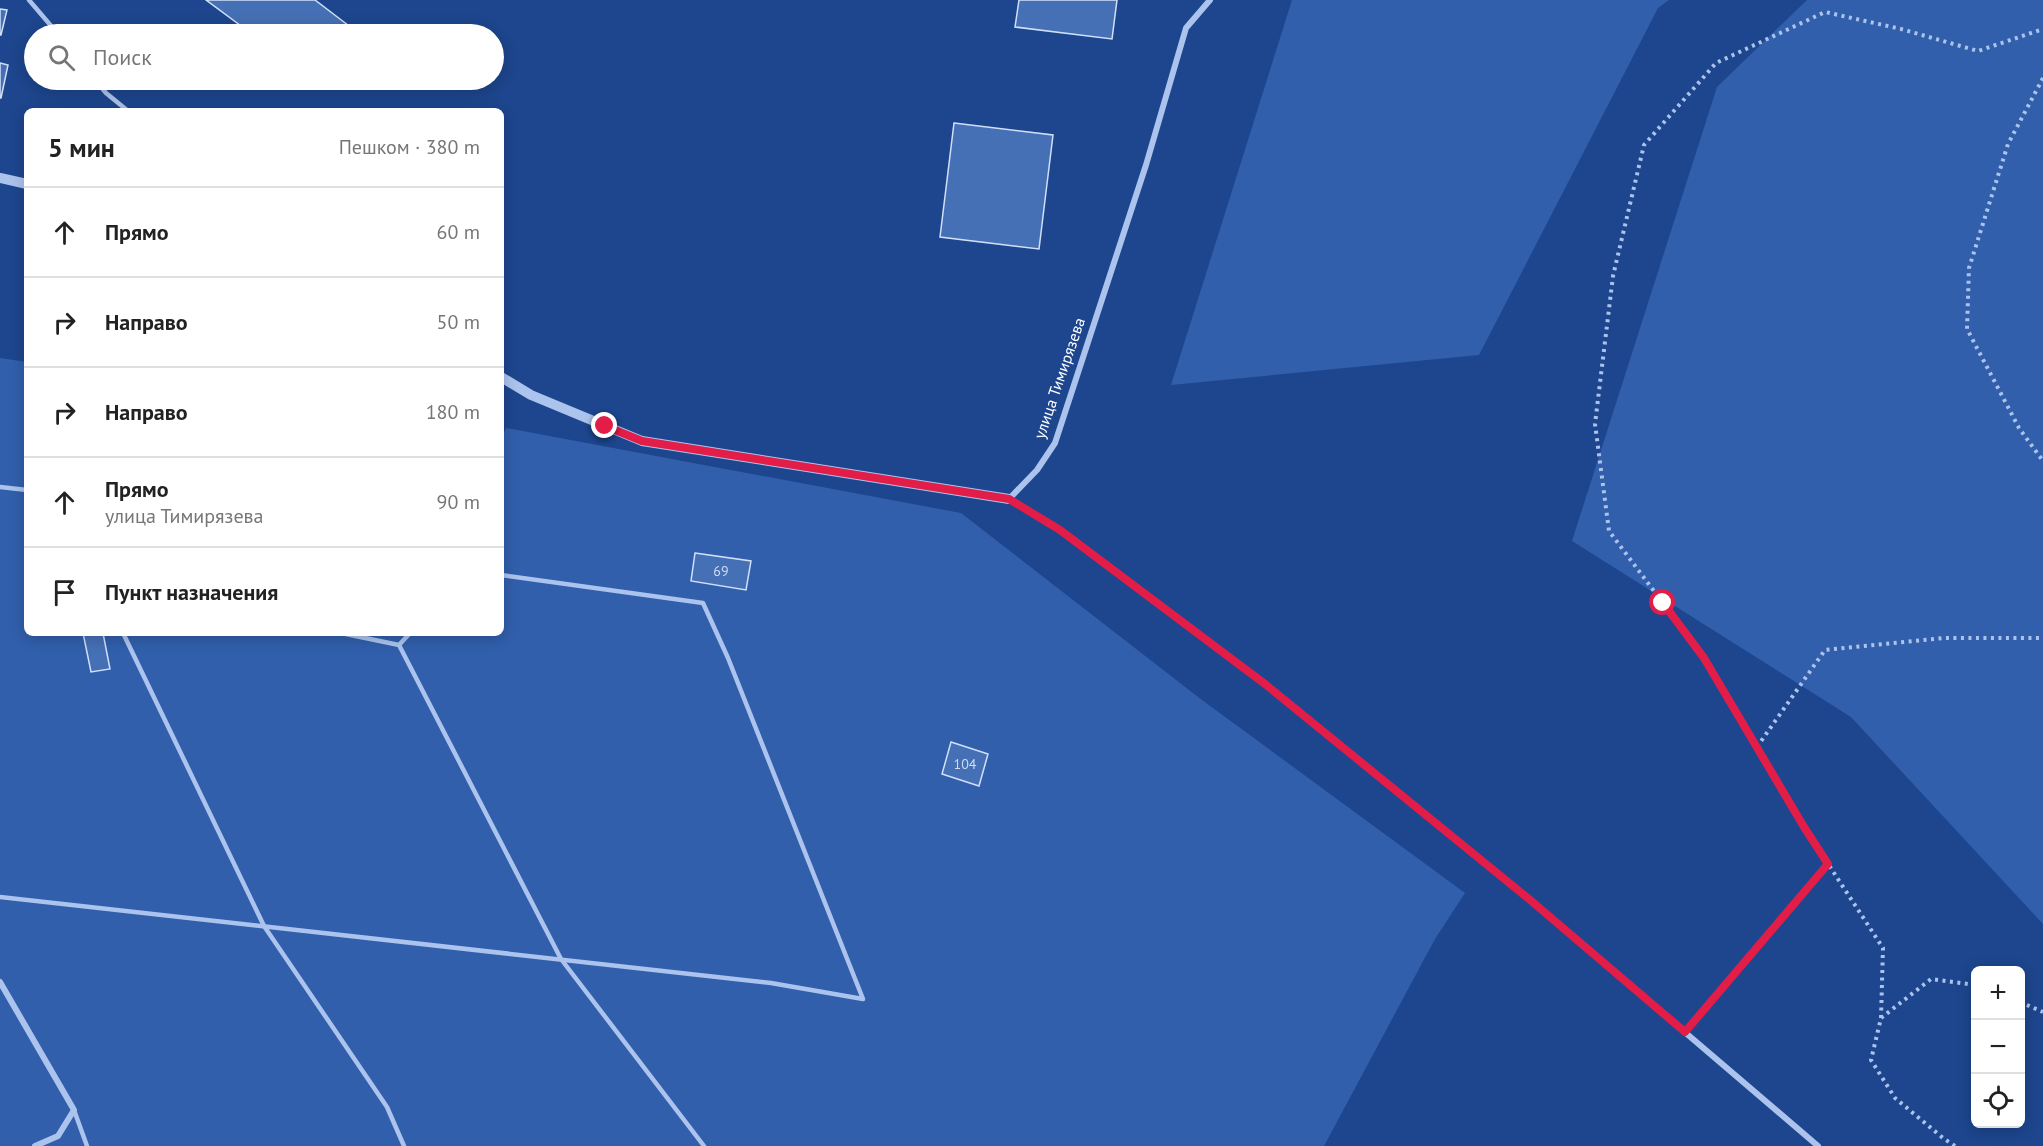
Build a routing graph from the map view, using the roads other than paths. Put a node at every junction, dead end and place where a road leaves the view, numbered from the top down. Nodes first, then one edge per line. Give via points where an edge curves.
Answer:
1 (29, 0) edge
2 (1210, 0) edge
3 (49, 24) edge
4 (102, 90) edge
5 (124, 108) edge
6 (0, 178) edge
7 (24, 183) edge
8 (504, 379) edge
9 (0, 487) edge
10 (24, 490) edge
11 (1009, 499) junction
12 (504, 575) edge
13 (124, 636) edge
14 (356, 636) edge
15 (407, 636) edge
16 (399, 645) junction
17 (0, 897) edge
18 (264, 926) junction
19 (561, 959) junction
20 (0, 982) edge
21 (74, 1110) junction
22 (35, 1146) edge
23 (87, 1146) edge
24 (404, 1146) edge
25 (704, 1146) edge
26 (1818, 1146) edge

1 - 3 lane
2 - 11 street, улица Тимирязева via 1186,28 1146,165 1055,443 1037,470
4 - 5 lane
6 - 7 street
8 - 11 street via 531,395 642,441
9 - 10 lane
11 - 26 street via 1060,530 1265,684 1529,899
12 - 19 lane via 704,603 863,999 771,983
13 - 18 lane
14 - 16 lane
15 - 16 lane
16 - 19 lane
17 - 18 lane
18 - 19 lane
18 - 24 lane via 387,1107
19 - 25 lane
20 - 21 street
21 - 22 street via 58,1136
21 - 23 lane

